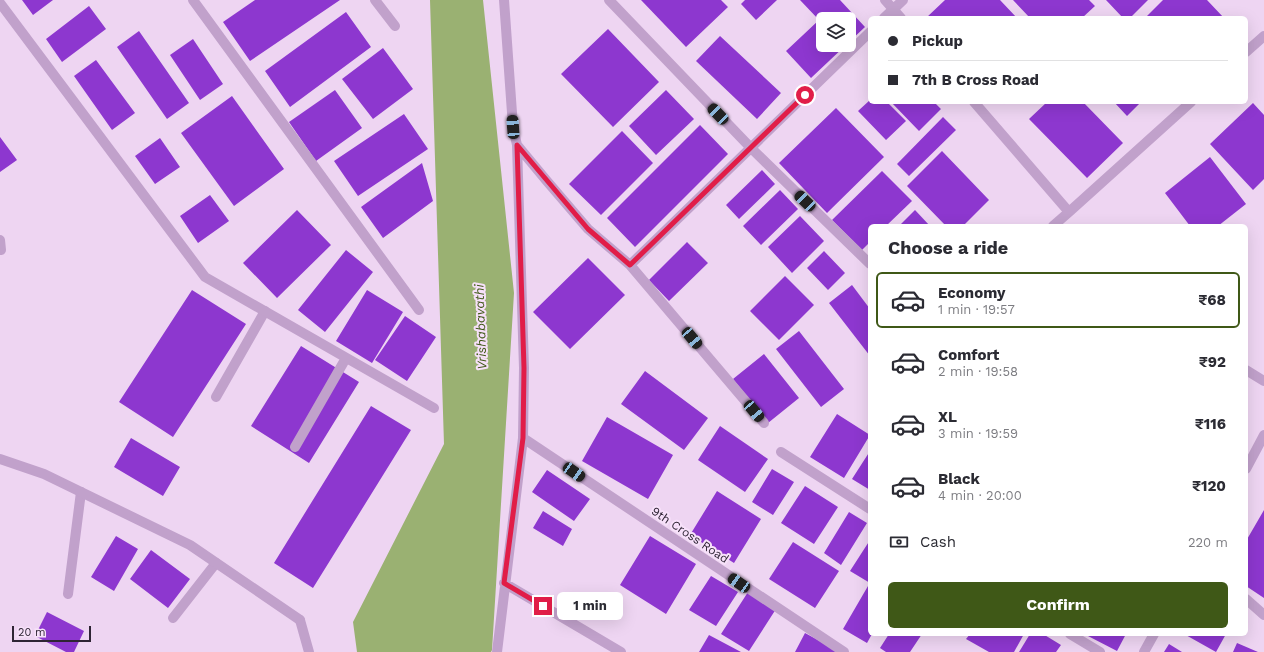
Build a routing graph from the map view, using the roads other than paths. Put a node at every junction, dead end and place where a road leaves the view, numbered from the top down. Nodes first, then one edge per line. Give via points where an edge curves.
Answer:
1 (192, 0) edge
2 (375, 0) edge
3 (504, 0) edge
4 (609, 0) edge
5 (885, 0) edge
6 (903, 0) edge
7 (0, 3) edge
8 (893, 9) junction
9 (886, 16) edge
10 (899, 16) edge
11 (395, 26) dead end
12 (868, 34) edge
13 (1264, 36) edge
14 (1248, 50) edge
15 (976, 104) edge
16 (1189, 104) edge
17 (517, 145) junction
18 (751, 148) junction
19 (1069, 212) junction
20 (1055, 224) edge
21 (868, 262) edge
22 (630, 265) junction
23 (420, 310) dead end
24 (265, 311) junction
25 (346, 358) junction
26 (1248, 371) edge
27 (1264, 381) edge
28 (216, 397) dead end
29 (434, 408) dead end
30 (764, 423) dead end
31 (1264, 435) edge
32 (523, 438) junction
33 (296, 447) dead end
34 (781, 452) dead end
35 (0, 460) edge
36 (1248, 464) edge
37 (81, 492) junction
38 (868, 508) edge
39 (216, 563) junction
40 (504, 583) junction
41 (68, 594) dead end
42 (1248, 601) edge
43 (1264, 615) edge
44 (173, 618) dead end
45 (1073, 636) edge
46 (1153, 636) edge
47 (309, 652) edge
48 (497, 652) edge
49 (621, 652) edge
50 (844, 652) edge
51 (1100, 652) edge
52 (1144, 652) edge

1 - 23 street
2 - 11 street
3 - 17 street via 513,127
4 - 18 street
5 - 8 street
6 - 8 street
7 - 24 street via 205,277
8 - 9 street
8 - 10 street
12 - 18 street
13 - 14 street
15 - 19 street
16 - 19 street
17 - 22 street via 588,229
17 - 32 street via 524,368
18 - 21 street
18 - 22 street
19 - 20 street
22 - 30 street
24 - 25 street
24 - 28 street
25 - 29 street
25 - 33 street
26 - 27 street
31 - 36 street
32 - 40 street
32 - 50 street, 9th Cross Road
34 - 38 street
35 - 37 street via 44,474
37 - 39 street via 190,545
37 - 41 street
39 - 44 street
39 - 47 street via 300,620
40 - 48 street
40 - 49 street
42 - 43 street
45 - 51 street
46 - 52 street

